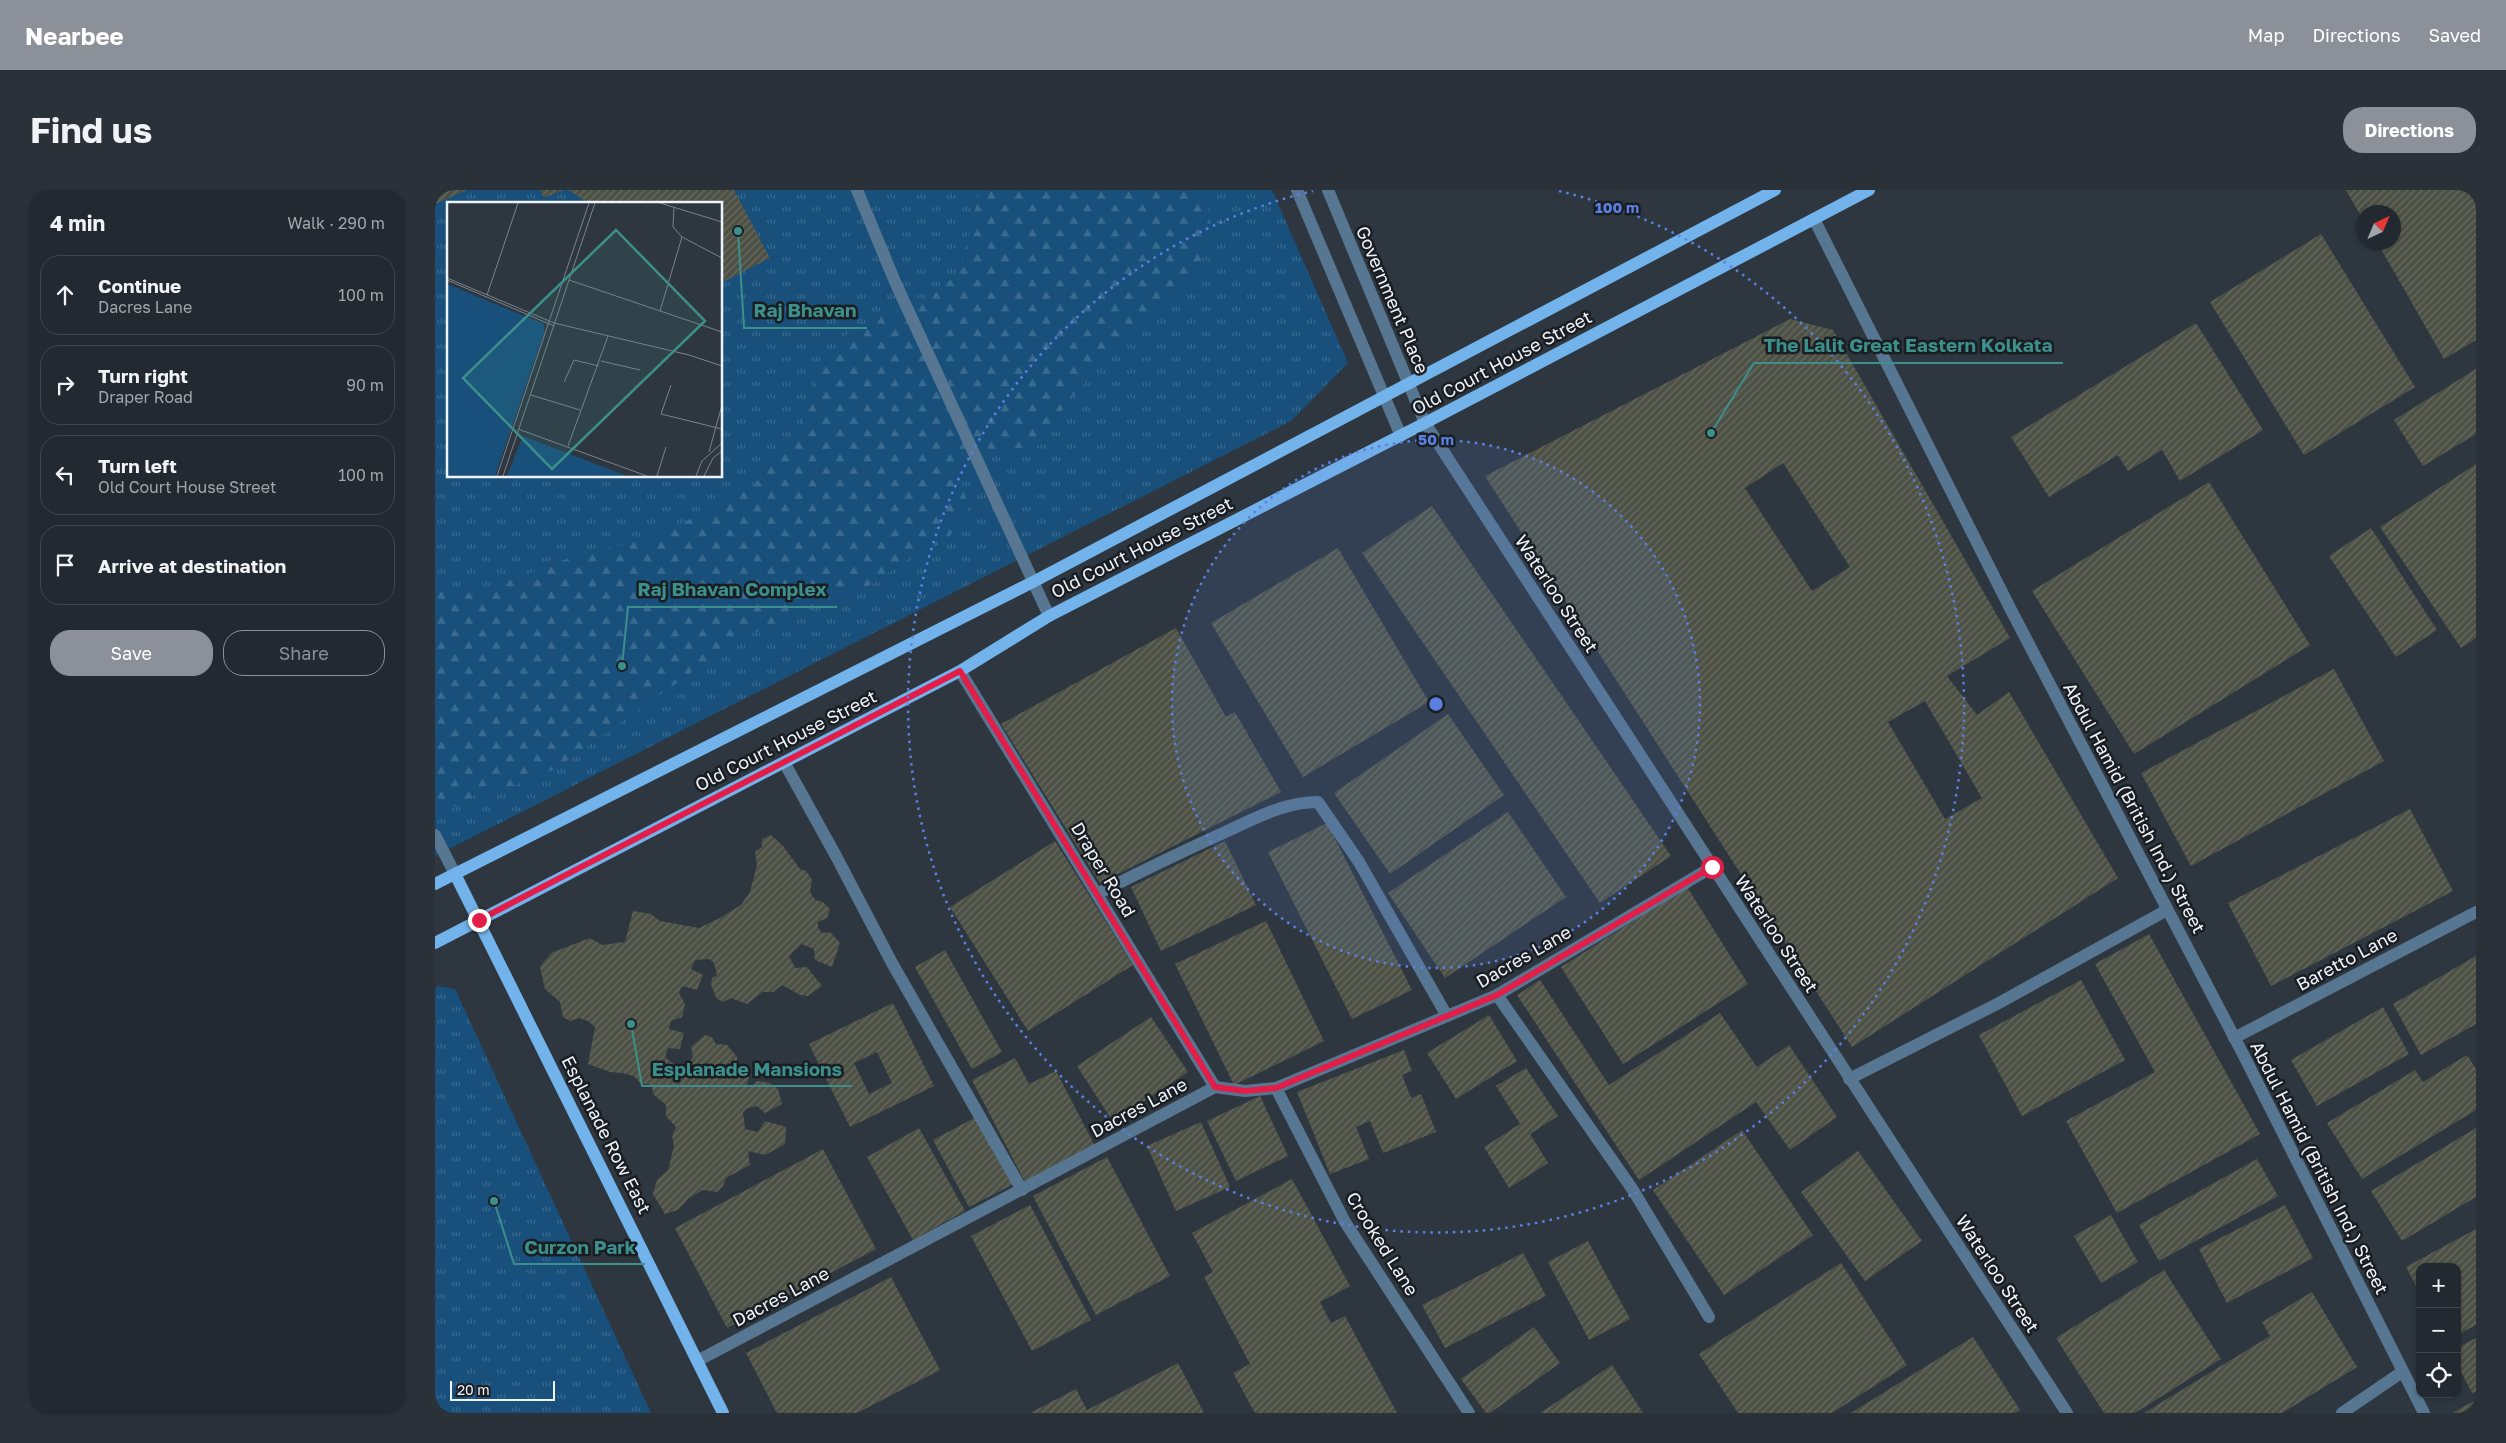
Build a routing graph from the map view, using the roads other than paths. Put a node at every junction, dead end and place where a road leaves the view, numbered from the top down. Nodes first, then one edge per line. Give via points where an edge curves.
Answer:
1 (857, 190) edge
2 (1297, 190) edge
3 (1328, 190) edge
4 (1775, 190) edge
5 (1869, 190) edge
6 (1814, 218) junction
7 (1408, 382) junction
8 (1384, 395) junction
9 (1425, 424) junction
10 (1401, 436) junction
11 (1033, 582) junction
12 (1049, 616) junction
13 (960, 671) junction
14 (784, 762) junction
15 (435, 835) edge
16 (1712, 867) junction
17 (455, 874) junction
18 (435, 884) edge
19 (1097, 894) junction
20 (2167, 910) junction
21 (2476, 912) edge
22 (479, 920) junction
23 (435, 943) edge
24 (1497, 995) junction
25 (1447, 1016) junction
26 (2234, 1038) junction
27 (1849, 1079) junction
28 (1215, 1087) junction
29 (1276, 1088) junction
30 (1021, 1190) junction
31 (1709, 1317) dead end
32 (699, 1360) junction
33 (2401, 1372) junction
34 (723, 1413) edge
35 (1469, 1413) edge
36 (2067, 1413) edge
37 (2342, 1413) edge
38 (2424, 1413) edge

1 - 11 street via 896,284
2 - 8 street
3 - 7 street, Government Place
4 - 7 main road
5 - 6 main road, Old Court House Street
6 - 9 main road, Old Court House Street
6 - 20 street, Abdul Hamid (British Ind.) Street via 2010,608
7 - 8 main road
7 - 9 street, Government Place
8 - 10 street
8 - 11 main road
9 - 10 main road, Old Court House Street
9 - 16 street, Waterloo Street
10 - 12 main road, Old Court House Street
11 - 12 street
11 - 17 main road
12 - 13 main road, Old Court House Street
13 - 14 main road, Old Court House Street
13 - 19 street, Draper Road
14 - 22 main road, Old Court House Street
14 - 30 street via 892,963
15 - 17 street
16 - 24 street, Dacres Lane
16 - 27 street, Waterloo Street
17 - 18 main road
17 - 22 main road, Esplanade Row East
19 - 25 street via 1262,815 1299,802 1318,802 1359,862
19 - 28 street, Draper Road
20 - 26 street, Abdul Hamid (British Ind.) Street
20 - 27 street via 1999,1003
21 - 26 street, Baretto Lane
22 - 23 main road, Old Court House Street
22 - 32 main road, Esplanade Row East
24 - 25 street, Dacres Lane
24 - 31 street via 1633,1190
25 - 29 street, Dacres Lane
26 - 33 street, Abdul Hamid (British Ind.) Street
27 - 36 street, Waterloo Street
28 - 29 street, Dacres Lane via 1245,1091
28 - 30 street, Dacres Lane
29 - 35 street, Crooked Lane via 1345,1222
30 - 32 street, Dacres Lane
32 - 34 main road, Esplanade Row East
33 - 37 street
33 - 38 street, Abdul Hamid (British Ind.) Street

